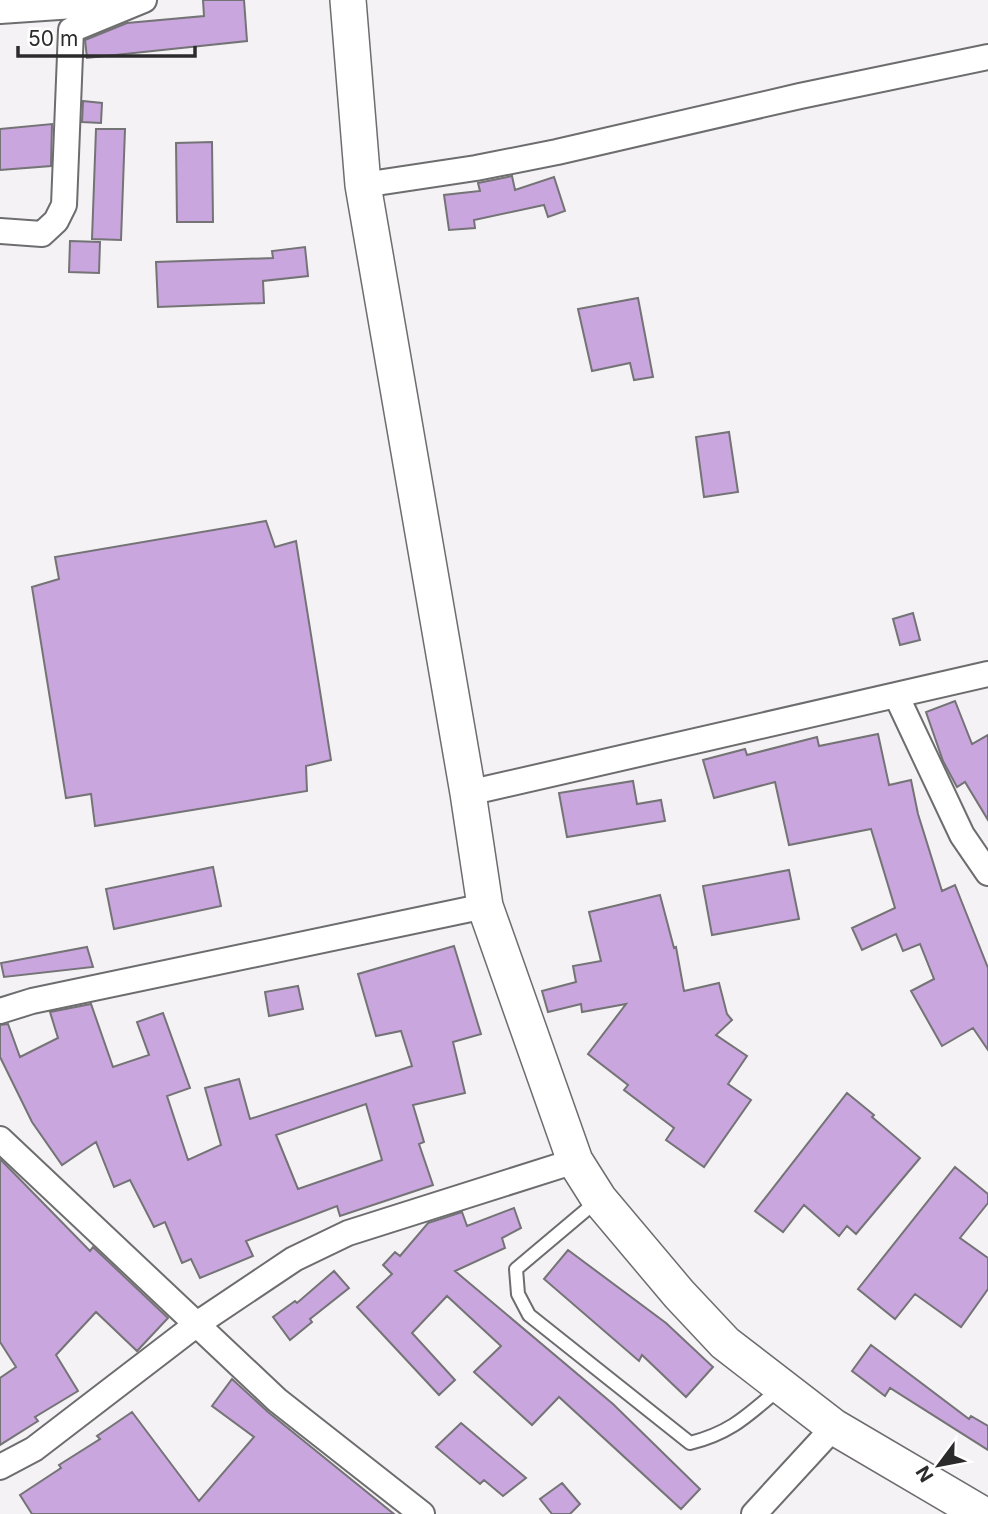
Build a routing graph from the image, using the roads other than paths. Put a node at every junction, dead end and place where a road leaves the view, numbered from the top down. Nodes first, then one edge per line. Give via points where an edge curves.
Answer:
1 (348, 0) edge
2 (144, 1) edge
3 (0, 11) edge
4 (988, 57) edge
5 (363, 185) junction
6 (0, 231) edge
7 (988, 674) edge
8 (896, 695) junction
9 (468, 793) junction
10 (988, 873) edge
11 (485, 906) junction
12 (0, 1011) edge
13 (0, 1139) edge
14 (575, 1161) junction
15 (599, 1199) junction
16 (197, 1324) junction
17 (782, 1386) junction
18 (834, 1427) junction
19 (0, 1467) edge
20 (422, 1514) edge
21 (754, 1514) edge
22 (982, 1514) edge

1 - 5 main road
2 - 3 street
2 - 6 street via 71,30 64,205 42,234
4 - 5 street via 557,152
5 - 9 main road
7 - 8 street
8 - 9 street
8 - 10 street via 962,835
9 - 11 main road
11 - 12 street
11 - 14 main road
13 - 16 street
14 - 15 main road
14 - 16 street via 348,1233 294,1259
15 - 17 main road via 725,1343
15 - 17 lane via 516,1269 518,1294 529,1315 690,1443 735,1426
16 - 19 street via 34,1449
16 - 20 street via 277,1400
17 - 18 main road
18 - 21 street
18 - 22 main road

